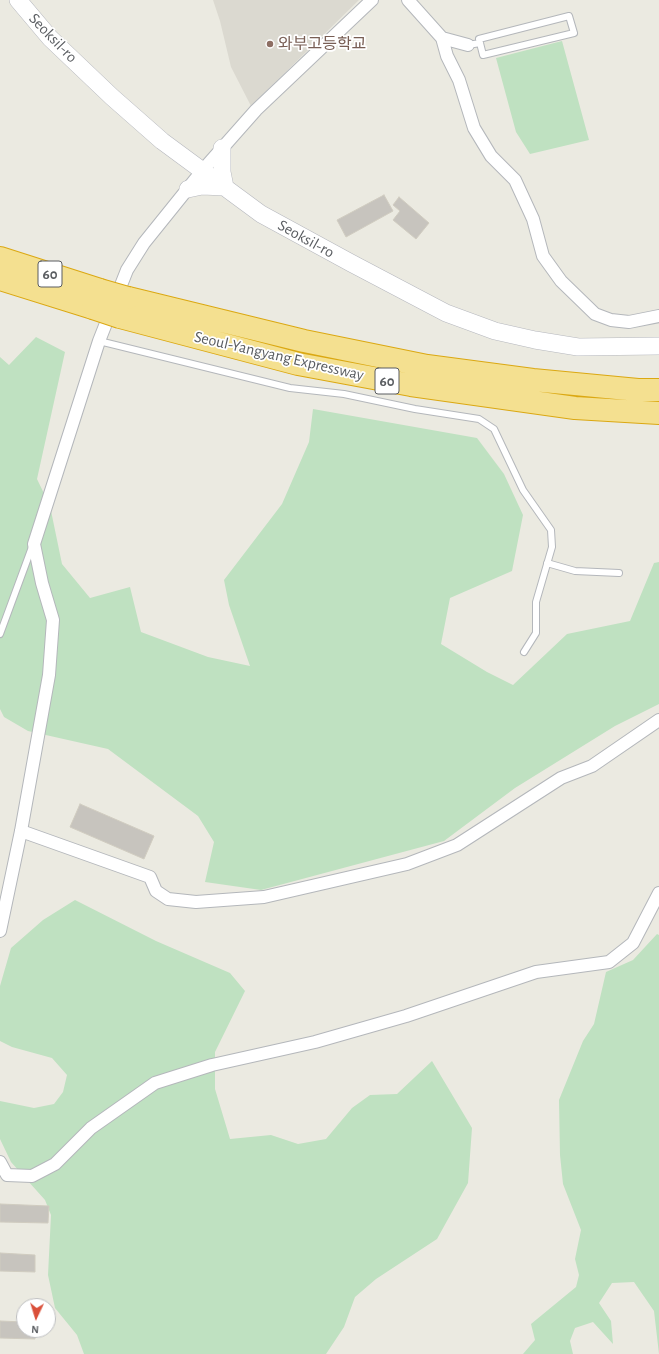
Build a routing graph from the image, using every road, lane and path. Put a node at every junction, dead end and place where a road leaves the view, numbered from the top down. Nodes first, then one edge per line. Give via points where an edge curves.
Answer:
1 (18, 0) edge
2 (372, 0) edge
3 (408, 0) edge
4 (442, 38) junction
5 (474, 44) junction
6 (222, 148) junction
7 (202, 171) junction
8 (225, 187) junction
9 (188, 189) junction
10 (0, 258) edge
11 (0, 279) edge
12 (97, 299) junction
13 (124, 308) junction
14 (659, 316) edge
15 (99, 341) junction
16 (659, 346) edge
17 (659, 390) edge
18 (659, 413) edge
19 (34, 544) junction
20 (547, 563) junction
21 (620, 573) dead end
22 (0, 634) edge
23 (524, 652) dead end
24 (659, 720) edge
25 (21, 831) junction
26 (659, 893) edge
27 (0, 931) edge
28 (0, 1162) edge

1 - 7 main road, Seoksil-ro via 50,38 112,97 162,141
2 - 6 street via 256,110
3 - 4 street
4 - 5 street
4 - 14 street via 474,128 491,156 515,180 533,219 543,256 561,281 595,314 611,320 629,322
5 - 5 lane via 483,55 574,33 569,16 479,39
6 - 7 street
6 - 8 main road
7 - 8 main road, Seoksil-ro
7 - 9 street
8 - 9 main road via 202,186
8 - 16 main road, Seoksil-ro via 261,214 467,322 528,339 578,347
9 - 15 street via 144,243 127,270
10 - 12 highway, Seoul-Yangyang Expressway / 60
11 - 12 highway, Seoul-Yangyang Expressway / 60
12 - 13 highway, Seoul-Yangyang Expressway / 60, bridge
13 - 17 highway, Seoul-Yangyang Expressway / 60 via 427,366 533,380
13 - 18 highway, Seoul-Yangyang Expressway / 60 via 298,364 411,385 575,408
15 - 19 street
15 - 20 lane via 290,388 344,394 478,419 494,429 523,490 551,530 552,546
19 - 22 lane
19 - 25 street via 53,620 48,675
20 - 21 lane via 575,571
20 - 23 lane via 536,602 536,633
24 - 25 street via 592,766 561,778 458,845 407,864 264,897 196,902 168,899 156,891 150,877
25 - 27 street
26 - 28 street via 633,943 609,962 536,972 406,1016 315,1042 212,1065 155,1083 91,1128 55,1164 32,1176 7,1175

